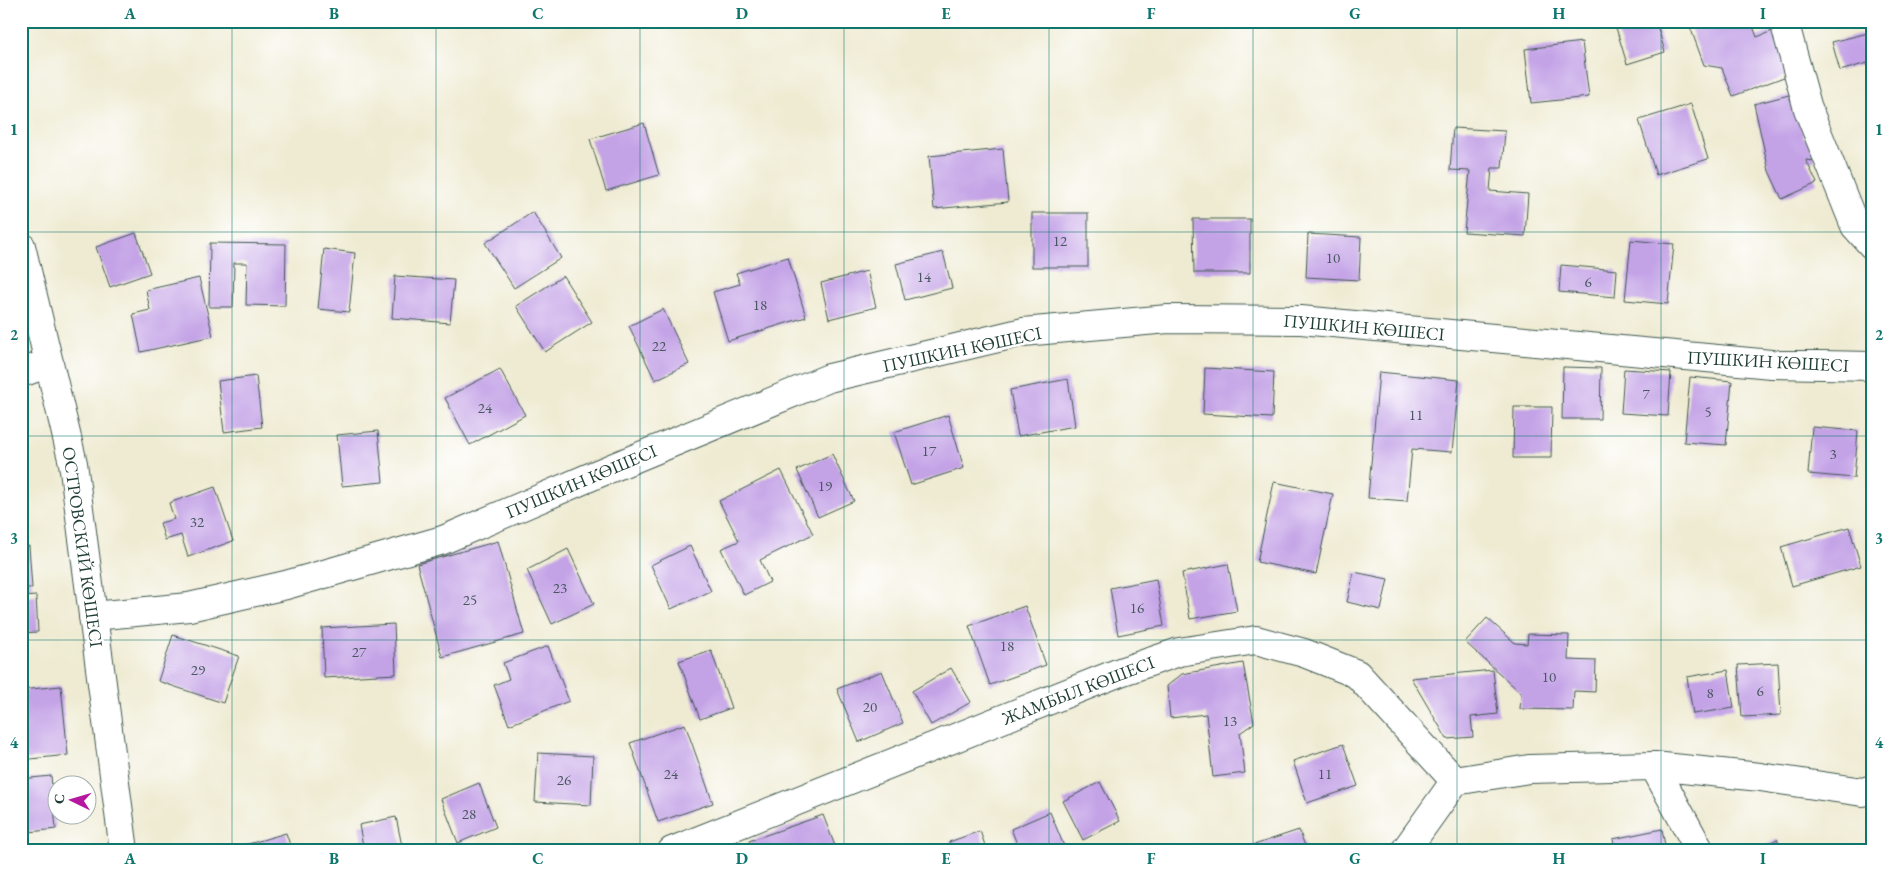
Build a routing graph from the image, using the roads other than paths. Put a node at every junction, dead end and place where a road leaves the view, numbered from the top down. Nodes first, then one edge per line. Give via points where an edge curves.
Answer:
1 (1784, 21) edge
2 (1872, 245) edge
3 (21, 246) edge
4 (49, 362) junction
5 (1872, 366) edge
6 (21, 373) edge
7 (93, 616) junction
8 (1654, 766) junction
9 (1455, 780) junction
10 (1872, 789) edge
11 (124, 851) edge
12 (672, 851) edge
13 (1405, 851) edge
14 (1700, 851) edge

1 - 2 street via 1808,109 1855,226
3 - 4 street, ОСТРОВСКИЙ КӨШЕСІ
4 - 6 street
4 - 7 street, ОСТРОВСКИЙ КӨШЕСІ via 73,463
5 - 7 street, ПУШКИН КӨШЕСІ via 1771,364 1301,320 1168,319 1023,332 829,378 443,540 286,585 189,607
7 - 11 street, ОСТРОВСКИЙ КӨШЕСІ
8 - 9 street via 1529,769
8 - 10 street via 1864,792
8 - 14 street
9 - 12 street, ЖАМБЫЛ КӨШЕСІ via 1357,674 1304,653 1256,640 1179,652 1120,672
9 - 13 street

